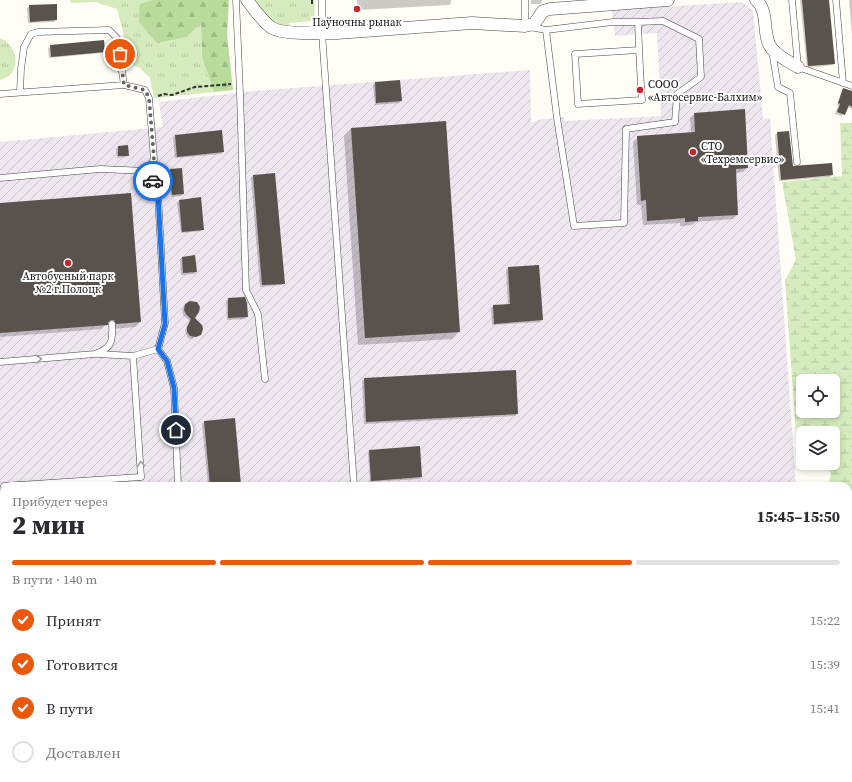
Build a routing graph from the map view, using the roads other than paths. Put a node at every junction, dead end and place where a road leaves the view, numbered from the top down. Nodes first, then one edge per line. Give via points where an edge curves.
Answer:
1 (236, 0) edge
2 (247, 0) edge
3 (322, 0) edge
4 (525, 0) edge
5 (668, 0) edge
6 (756, 0) edge
7 (792, 0) edge
8 (836, 0) edge
9 (638, 22) junction
10 (525, 26) junction
11 (546, 30) junction
12 (322, 33) junction
13 (771, 48) junction
14 (639, 50) junction
15 (798, 67) junction
16 (843, 83) junction
17 (124, 85) junction
18 (852, 86) edge
19 (20, 92) junction
20 (0, 94) edge
21 (796, 162) dead end
22 (147, 171) junction
23 (0, 178) edge
24 (112, 324) dead end
25 (158, 349) junction
26 (95, 354) junction
27 (133, 356) junction
28 (0, 362) edge
29 (265, 379) dead end
30 (65, 482) edge
31 (178, 482) edge
32 (354, 482) edge

1 - 29 lane via 246,290 258,314
2 - 12 street via 272,28 286,32
3 - 12 lane
4 - 10 lane
5 - 10 street via 550,9 543,11 534,24
6 - 13 street via 763,10
7 - 15 lane
8 - 16 lane
9 - 11 lane via 613,22
9 - 11 lane via 663,21 698,39 701,77 678,94 675,122 626,129 624,223 574,226
9 - 14 lane
10 - 11 lane
10 - 12 street via 472,23
12 - 32 lane
13 - 15 street via 783,59
13 - 21 lane via 778,87 790,93
14 - 14 lane via 642,100 578,104 575,54
15 - 16 lane
16 - 18 lane
17 - 19 lane
17 - 19 lane via 117,38 109,30 38,32 31,34 24,46
17 - 22 lane via 145,90 149,98 154,158
19 - 20 lane
22 - 23 lane via 100,169
22 - 25 lane via 158,195 165,324
24 - 26 lane via 111,344
25 - 27 lane
25 - 31 lane via 167,361 174,388
26 - 27 lane
28 -> 26 lane
30 -> 27 lane via 142,477

